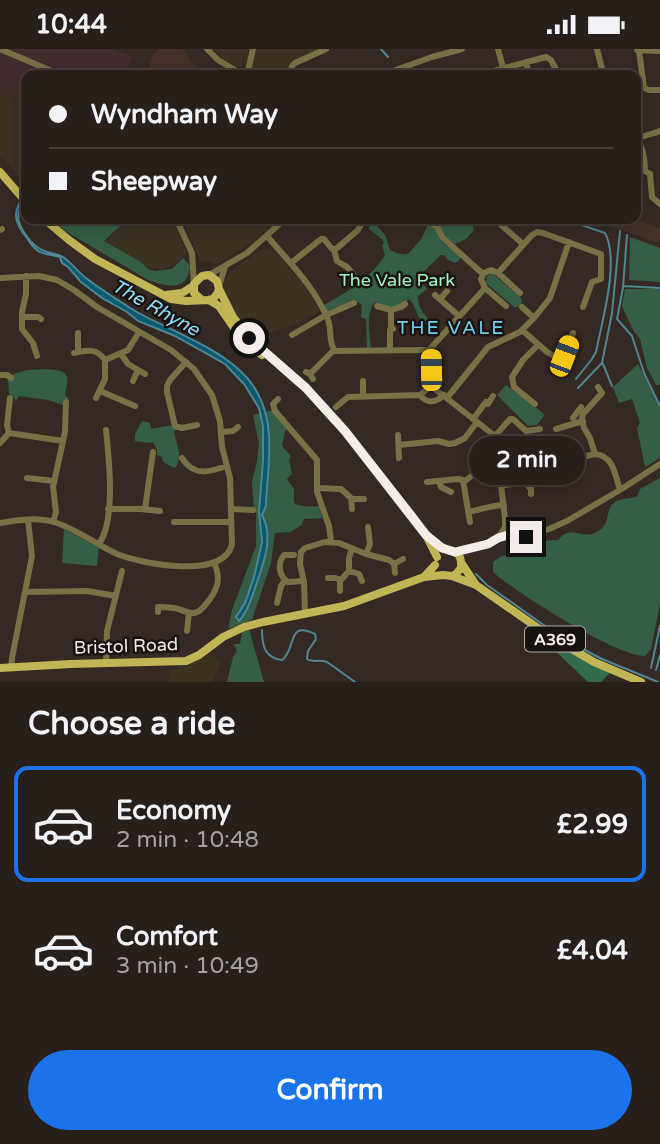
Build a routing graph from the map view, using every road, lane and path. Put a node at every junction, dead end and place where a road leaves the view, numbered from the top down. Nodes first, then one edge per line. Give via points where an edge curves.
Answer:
1 (0, 49) edge
2 (207, 49) edge
3 (253, 49) edge
4 (326, 49) edge
5 (427, 49) edge
6 (462, 49) edge
7 (498, 49) edge
8 (597, 49) edge
9 (637, 50) edge
10 (660, 51) edge
11 (429, 58) junction
12 (526, 62) junction
13 (602, 69) edge
14 (49, 70) edge
15 (237, 70) edge
16 (247, 70) edge
17 (292, 70) edge
18 (398, 70) edge
19 (503, 70) edge
20 (508, 70) edge
21 (528, 70) edge
22 (556, 70) edge
23 (641, 70) edge
24 (641, 72) edge
25 (660, 90) edge
26 (660, 131) edge
27 (641, 136) edge
28 (641, 149) edge
29 (660, 171) edge
30 (0, 173) edge
31 (650, 174) junction
32 (21, 197) edge
33 (660, 204) edge
34 (50, 224) edge
35 (178, 224) edge
36 (280, 224) edge
37 (359, 224) edge
38 (433, 224) edge
39 (503, 229) dead end
40 (267, 236) junction
41 (569, 242) junction
42 (523, 244) junction
43 (334, 250) junction
44 (193, 263) junction
45 (291, 263) junction
46 (225, 267) junction
47 (498, 273) junction
48 (483, 274) junction
49 (26, 275) junction
50 (207, 275) junction
51 (0, 278) edge
52 (358, 280) dead end
53 (194, 285) junction
54 (219, 288) junction
55 (485, 288) junction
56 (447, 291) dead end
57 (520, 293) dead end
58 (165, 295) junction
59 (206, 300) junction
60 (354, 303) dead end
61 (377, 306) dead end
62 (506, 306) dead end
63 (522, 306) dead end
64 (583, 307) dead end
65 (403, 308) dead end
66 (391, 310) junction
67 (326, 315) junction
68 (460, 316) junction
69 (22, 317) junction
70 (534, 318) junction
71 (41, 319) dead end
72 (522, 330) junction
73 (139, 332) junction
74 (78, 333) dead end
75 (573, 333) dead end
76 (292, 335) dead end
77 (538, 345) junction
78 (334, 350) junction
79 (390, 350) junction
80 (429, 350) junction
81 (121, 354) junction
82 (37, 356) dead end
83 (105, 359) junction
84 (186, 362) junction
85 (278, 364) junction
86 (0, 375) edge
87 (10, 375) dead end
88 (310, 375) dead end
89 (133, 381) dead end
90 (363, 381) dead end
91 (432, 386) junction
92 (598, 387) dead end
93 (100, 391) junction
94 (419, 395) junction
95 (493, 396) dead end
96 (363, 397) junction
97 (446, 397) junction
98 (96, 398) dead end
99 (278, 399) dead end
100 (11, 402) dead end
101 (535, 404) dead end
102 (67, 406) dead end
103 (132, 406) dead end
104 (336, 407) dead end
105 (579, 415) junction
106 (475, 420) junction
107 (197, 425) dead end
108 (521, 426) junction
109 (540, 429) dead end
110 (556, 429) dead end
111 (106, 430) dead end
112 (237, 430) dead end
113 (222, 432) junction
114 (515, 432) dead end
115 (9, 433) junction
116 (398, 435) dead end
117 (495, 436) junction
118 (63, 441) junction
119 (0, 443) edge
120 (399, 445) junction
121 (595, 454) junction
122 (155, 457) dead end
123 (574, 457) dead end
124 (182, 458) dead end
125 (400, 458) dead end
126 (660, 464) edge
127 (227, 466) junction
128 (475, 469) dead end
129 (530, 469) dead end
130 (31, 477) dead end
131 (523, 480) junction
132 (54, 481) junction
133 (439, 481) junction
134 (428, 482) dead end
135 (464, 482) junction
136 (501, 486) junction
137 (317, 488) junction
138 (620, 490) junction
139 (533, 491) dead end
140 (451, 492) dead end
141 (351, 499) junction
142 (364, 499) dead end
143 (504, 505) junction
144 (108, 509) junction
145 (145, 509) junction
146 (230, 509) junction
147 (352, 509) dead end
148 (253, 510) dead end
149 (160, 511) dead end
150 (468, 512) junction
151 (28, 520) junction
152 (53, 522) junction
153 (231, 522) junction
154 (470, 522) dead end
155 (0, 523) edge
156 (176, 523) dead end
157 (368, 527) dead end
158 (426, 535) junction
159 (498, 538) junction
160 (331, 541) junction
161 (99, 544) junction
162 (474, 547) junction
163 (352, 548) junction
164 (452, 551) junction
165 (366, 554) junction
166 (294, 555) dead end
167 (403, 559) dead end
168 (436, 561) junction
169 (461, 562) junction
170 (214, 563) junction
171 (394, 564) junction
172 (122, 571) dead end
173 (349, 571) junction
174 (395, 573) dead end
175 (447, 575) junction
176 (425, 577) junction
177 (328, 578) dead end
178 (285, 580) junction
179 (341, 580) junction
180 (304, 581) junction
181 (362, 581) dead end
182 (476, 585) junction
183 (340, 591) dead end
184 (25, 592) junction
185 (116, 596) junction
186 (277, 603) dead end
187 (158, 612) dead end
188 (190, 613) junction
189 (305, 613) junction
190 (190, 627) dead end
191 (106, 663) junction
192 (11, 667) junction
193 (0, 669) edge
194 (640, 682) edge

1 - 14 street
2 - 15 street
3 - 16 street
4 - 17 street via 294,64
5 - 11 street
6 - 11 street
7 - 19 street
8 - 13 street
9 - 10 street
9 - 23 street
11 - 18 street
12 - 20 street
12 - 21 street
12 - 22 street via 549,58
24 - 25 street via 644,88
26 - 27 street
28 - 31 street via 645,171
29 - 31 street
30 - 32 main road
31 - 33 street via 652,196
34 - 58 main road via 94,259
35 - 44 street
36 - 40 street
37 - 43 street
38 - 48 street
39 - 42 street
40 - 45 street
40 - 46 street
41 - 42 street via 537,232
41 - 64 street via 602,256 601,278 593,281
41 - 70 street via 551,295
42 - 47 street
43 - 45 street via 321,239
43 - 52 street via 336,260
44 - 50 street
44 - 53 street
45 - 67 street
46 - 50 street
46 - 54 street
47 - 48 street via 489,270
47 - 57 street
48 - 55 street
49 - 51 street
49 - 69 street
49 - 73 street via 57,280
50 - 53 main road
50 - 54 main road
53 - 58 main road via 182,293
53 - 59 main road via 196,296
54 - 59 main road via 216,297
54 - 85 main road via 249,338
55 - 62 street
55 - 68 street
56 - 68 street via 437,297
58 - 59 main road via 175,300
59 - 85 main road via 219,306 243,341
60 - 67 street
61 - 66 street
63 - 70 street
65 - 66 street
66 - 79 street
67 - 76 street
67 - 78 street
68 - 80 street
69 - 71 street
69 - 82 street via 22,331 33,342
70 - 72 street
72 - 77 street
72 - 97 street via 488,347
73 - 81 street via 130,349
73 - 84 street
74 - 83 street via 76,353 94,351
75 - 77 street via 561,359
77 - 101 street via 512,371 514,387
78 - 79 street
78 - 88 street
79 - 80 street
80 - 91 street
81 - 83 street
81 - 89 street via 142,372
83 - 93 street
84 - 107 street via 167,386 170,418 178,428
84 - 113 street via 212,395
85 - 158 main road via 345,431
86 - 87 street
90 - 96 street
91 - 94 street
91 - 97 street
92 - 105 street via 602,393
93 - 98 street
93 - 103 street
94 - 96 street
94 - 97 street via 430,402
95 - 106 street
96 - 104 street via 347,397
97 - 106 street
99 - 137 street via 273,404 276,411 304,439 317,460
100 - 115 street via 6,425
102 - 118 street
105 - 110 street
105 - 121 street
106 - 117 street
106 - 120 street via 465,438 455,443
108 - 109 street via 527,431
108 - 114 street
108 - 117 street via 510,419
111 - 144 street via 111,446
112 - 113 street
113 - 127 street
115 - 118 street
115 - 119 street
116 - 120 street
117 - 136 street
118 - 132 street
120 - 125 street
121 - 123 street
121 - 138 street via 611,463
122 - 145 street
124 - 127 street via 196,471
126 - 138 street
127 - 146 street
128 - 135 street
129 - 131 street
130 - 132 street
131 - 136 street
131 - 139 street
132 - 152 street
133 - 134 street
133 - 135 street
133 - 140 street
135 - 150 street
136 - 143 street
137 - 141 street via 341,489
137 - 160 street
138 - 159 street via 550,529
141 - 142 street
141 - 147 street
143 - 150 street
143 - 159 street via 505,527
144 - 145 street
144 - 161 street
145 - 149 street
146 - 148 street
146 - 153 street
150 - 154 street
151 - 152 street
151 - 155 street
151 - 184 street via 32,552
152 - 161 street
153 - 156 street
153 - 170 street via 230,549
157 - 165 street
158 - 164 main road
158 - 168 main road
159 - 162 street
160 - 163 street
160 - 180 street via 302,550
161 - 170 street via 150,562
162 - 164 street
162 - 169 street via 465,552
163 - 165 street
163 - 173 street
164 - 168 main road via 442,551
164 - 169 main road
165 - 171 street
166 - 178 street via 282,554 280,570
167 - 171 street
168 - 175 main road via 439,572
168 - 176 main road
169 - 175 main road via 458,572
169 - 182 main road, A369
170 - 188 street via 216,591 199,611
171 - 174 street
172 - 185 street
173 - 179 street
173 - 181 street via 359,574
175 - 176 main road, Bristol Road
175 - 182 main road, A369
176 - 189 main road, Bristol Road via 344,606
177 - 179 street
178 - 180 street
178 - 186 street
179 - 183 street
180 - 189 street
182 - 194 main road, A369 via 548,635
184 - 185 street via 87,591
184 - 192 street
185 - 191 street via 107,631
187 - 188 street via 158,607
188 - 190 street
189 - 191 main road, Bristol Road via 244,627 187,661
191 - 192 main road, Bristol Road
192 - 193 main road, Bristol Road

